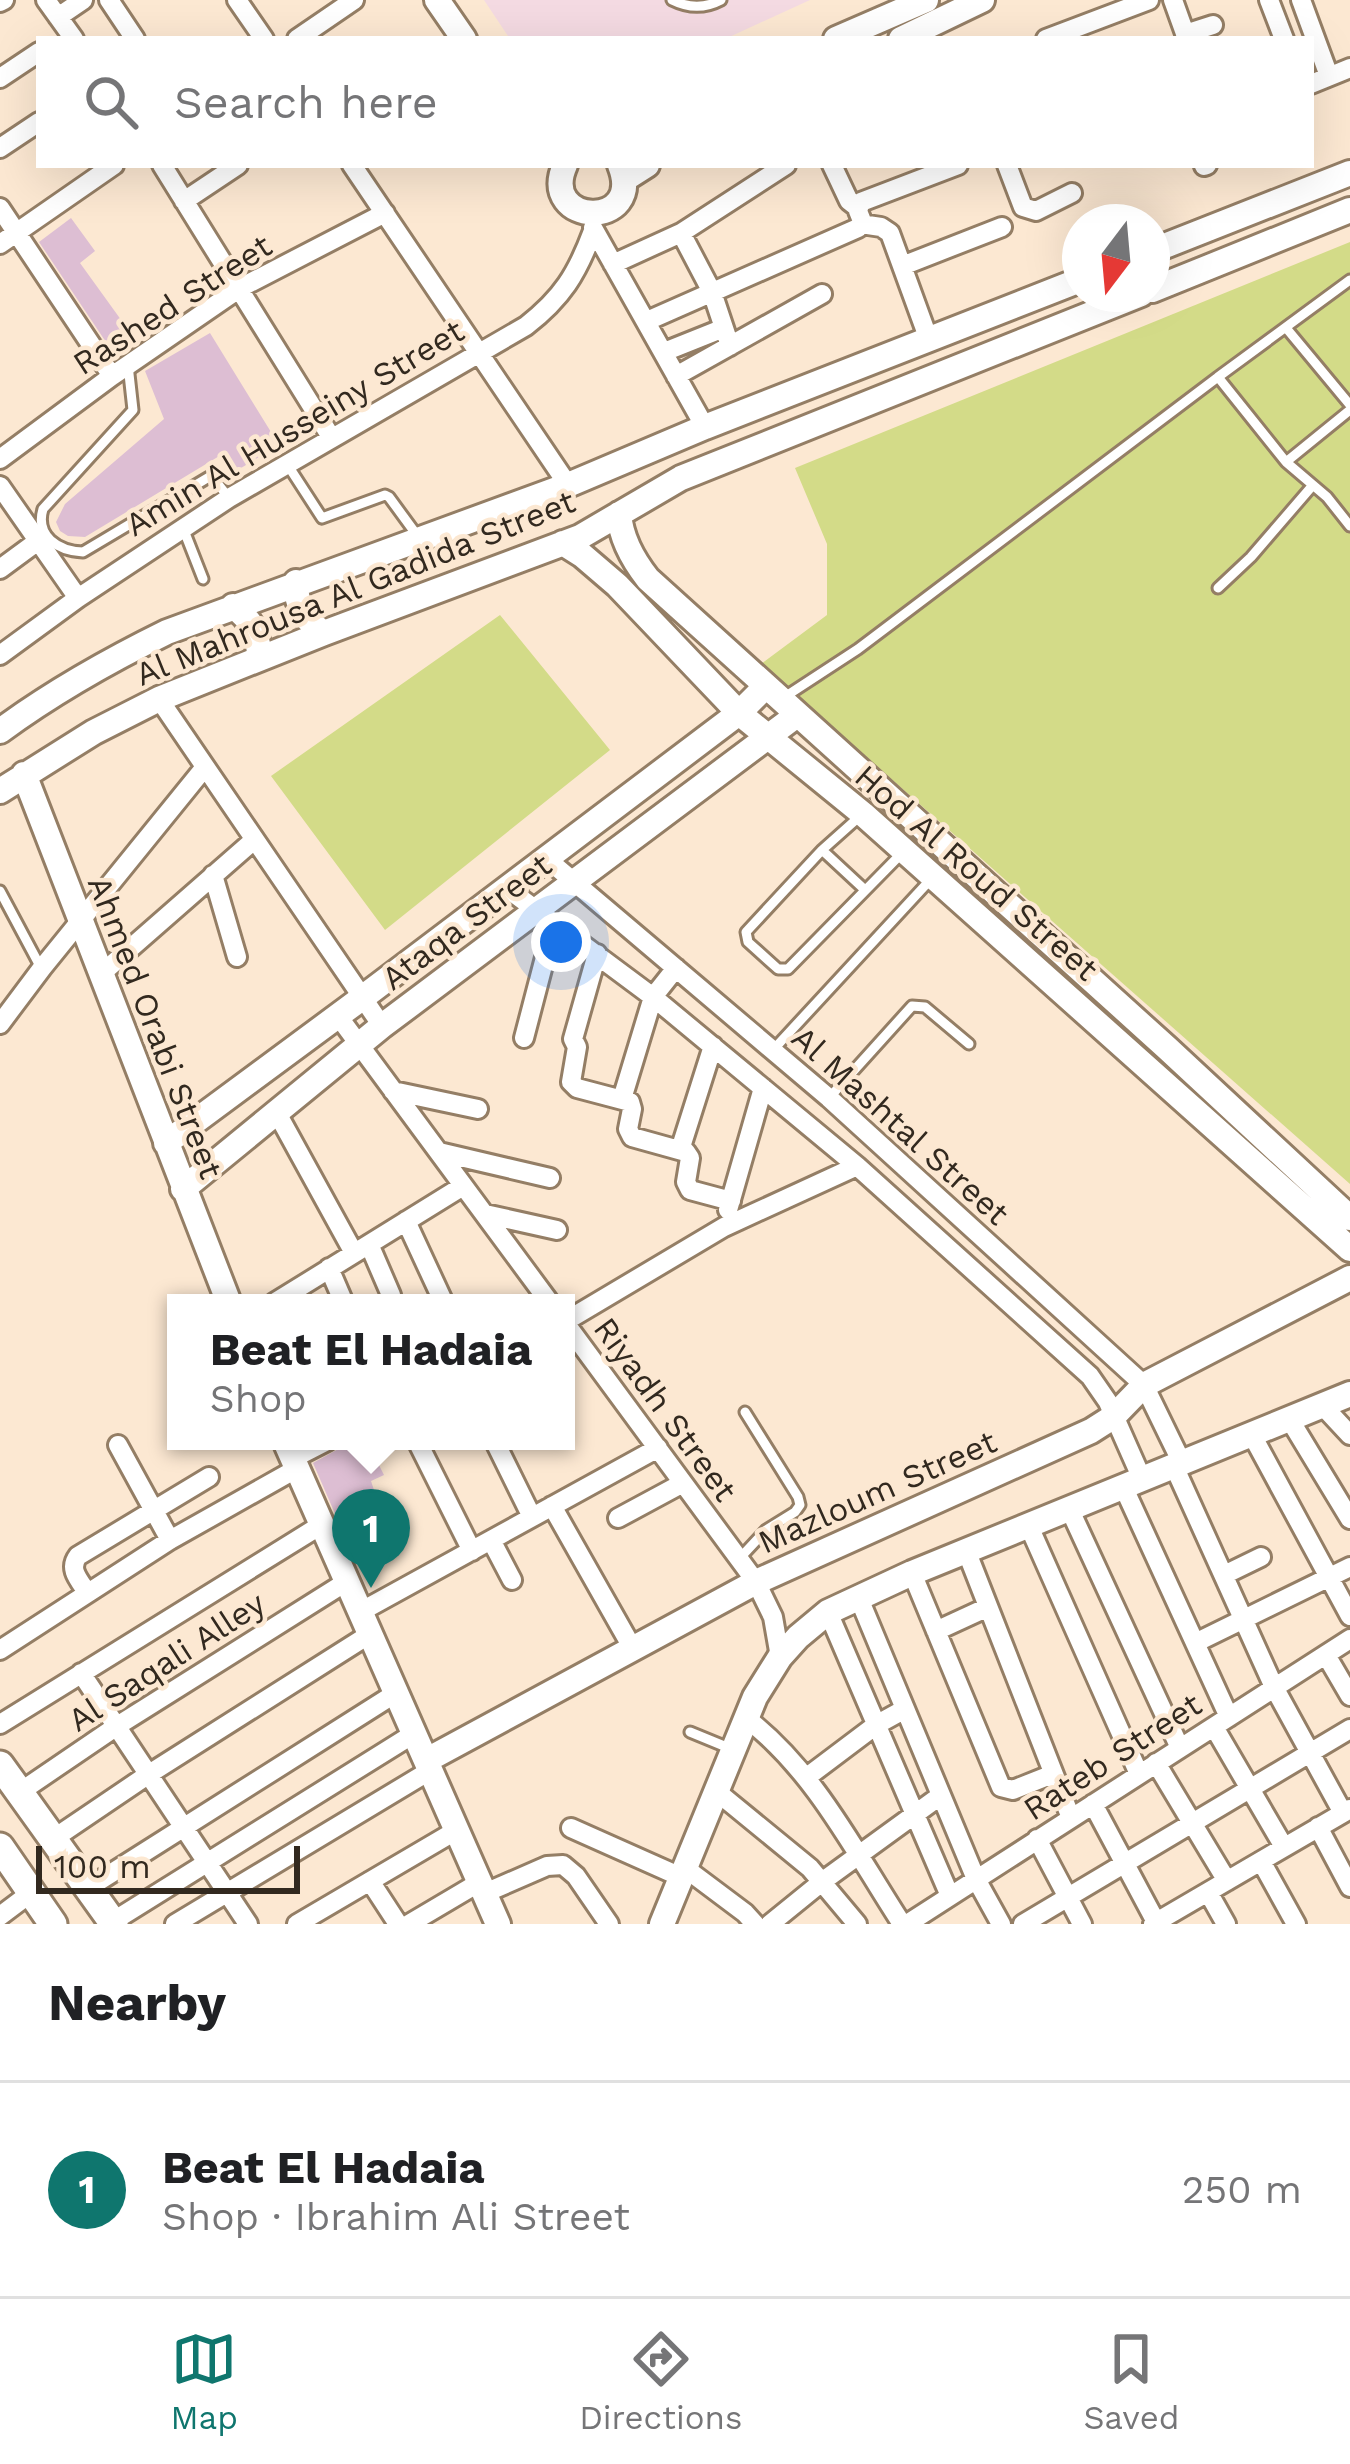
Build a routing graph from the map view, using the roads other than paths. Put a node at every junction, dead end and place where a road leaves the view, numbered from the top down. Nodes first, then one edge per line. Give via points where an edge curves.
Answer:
1 (46, 0) edge
2 (83, 0) edge
3 (109, 0) edge
4 (237, 0) edge
5 (354, 0) edge
6 (437, 0) edge
7 (672, 0) edge
8 (721, 0) edge
9 (982, 0) edge
10 (1149, 0) edge
11 (1173, 0) edge
12 (1269, 0) edge
13 (1301, 0) edge
14 (1099, 17) junction
15 (931, 21) edge
16 (1213, 25) dead end
17 (65, 32) edge
18 (132, 36) edge
19 (262, 36) edge
20 (301, 36) edge
21 (462, 36) edge
22 (852, 36) edge
23 (1053, 36) edge
24 (1106, 36) edge
25 (1186, 36) edge
26 (1188, 36) edge
27 (1283, 36) edge
28 (1310, 36) edge
29 (36, 54) edge
30 (1350, 68) edge
31 (0, 78) edge
32 (1320, 80) edge
33 (36, 124) edge
34 (0, 148) edge
35 (110, 168) edge
36 (163, 168) edge
37 (234, 168) edge
38 (354, 168) edge
39 (560, 168) edge
40 (781, 168) edge
41 (833, 168) edge
42 (950, 168) edge
43 (1008, 168) edge
44 (631, 170) edge
45 (1350, 173) edge
46 (1072, 193) dead end
47 (184, 201) junction
48 (0, 208) edge
49 (1350, 210) edge
50 (385, 213) junction
51 (859, 216) junction
52 (594, 223) junction
53 (1002, 226) dead end
54 (17, 232) junction
55 (681, 232) junction
56 (0, 244) edge
57 (1170, 244) edge
58 (614, 264) junction
59 (902, 266) junction
60 (1350, 280) edge
61 (1170, 283) edge
62 (1062, 287) edge
63 (240, 288) junction
64 (712, 292) junction
65 (822, 294) dead end
66 (1096, 312) edge
67 (647, 321) junction
68 (1287, 329) junction
69 (727, 337) junction
70 (928, 340) junction
71 (664, 352) junction
72 (479, 354) junction
73 (120, 370) junction
74 (676, 376) junction
75 (1218, 377) junction
76 (1350, 407) edge
77 (705, 427) junction
78 (331, 437) junction
79 (677, 440) junction
80 (0, 460) edge
81 (1286, 462) junction
82 (286, 463) junction
83 (696, 472) junction
84 (568, 484) junction
85 (1313, 485) junction
86 (0, 486) edge
87 (229, 498) junction
88 (619, 514) junction
89 (1350, 526) edge
90 (183, 528) junction
91 (418, 538) junction
92 (38, 542) junction
93 (563, 543) junction
94 (0, 568) edge
95 (203, 580) dead end
96 (296, 582) junction
97 (1218, 588) dead end
98 (78, 598) junction
99 (233, 606) junction
100 (324, 633) junction
101 (0, 655) edge
102 (259, 658) junction
103 (158, 699) junction
104 (781, 700) junction
105 (739, 713) junction
106 (0, 731) edge
107 (766, 737) junction
108 (205, 767) junction
109 (24, 774) junction
110 (0, 791) edge
111 (863, 814) junction
112 (254, 840) junction
113 (822, 850) junction
114 (904, 851) junction
115 (547, 859) junction
116 (213, 875) junction
117 (933, 876) junction
118 (573, 880) junction
119 (508, 889) junction
120 (864, 889) junction
121 (0, 891) edge
122 (544, 916) junction
123 (80, 921) junction
124 (597, 955) junction
125 (237, 957) dead end
126 (41, 968) junction
127 (676, 968) junction
128 (100, 974) junction
129 (653, 997) junction
130 (362, 998) junction
131 (338, 1016) junction
132 (0, 1024) edge
133 (382, 1026) junction
134 (524, 1038) dead end
135 (969, 1043) dead end
136 (359, 1045) junction
137 (712, 1046) junction
138 (773, 1050) junction
139 (763, 1088) junction
140 (393, 1091) junction
141 (829, 1098) junction
142 (622, 1099) junction
143 (478, 1109) dead end
144 (277, 1112) junction
145 (805, 1122) junction
146 (1240, 1132) junction
147 (166, 1143) junction
148 (680, 1150) junction
149 (439, 1152) junction
150 (857, 1166) junction
151 (550, 1178) dead end
152 (464, 1186) junction
153 (183, 1189) junction
154 (1312, 1198) junction
155 (731, 1202) junction
156 (485, 1214) junction
157 (1350, 1218) edge
158 (406, 1221) junction
159 (724, 1227) junction
160 (557, 1230) dead end
161 (361, 1249) junction
162 (1350, 1249) edge
163 (329, 1268) junction
164 (1350, 1278) edge
165 (225, 1294) edge
166 (288, 1294) edge
167 (340, 1294) edge
168 (390, 1294) edge
169 (440, 1294) edge
170 (543, 1294) edge
171 (575, 1318) edge
172 (575, 1335) edge
173 (1144, 1385) junction
174 (1350, 1394) edge
175 (1323, 1406) junction
176 (745, 1412) dead end
177 (1113, 1417) junction
178 (1290, 1420) junction
179 (1252, 1435) junction
180 (1350, 1435) edge
181 (118, 1445) dead end
182 (658, 1448) junction
183 (422, 1450) edge
184 (499, 1450) edge
185 (291, 1456) edge
186 (1178, 1464) junction
187 (209, 1477) dead end
188 (1133, 1482) junction
189 (683, 1483) junction
190 (552, 1506) junction
191 (1069, 1508) junction
192 (154, 1510) junction
193 (532, 1517) junction
194 (619, 1518) dead end
195 (1350, 1519) edge
196 (1028, 1524) junction
197 (321, 1525) junction
198 (170, 1540) junction
199 (491, 1540) junction
200 (472, 1550) junction
201 (966, 1550) junction
202 (1261, 1557) dead end
203 (739, 1558) junction
204 (1350, 1567) edge
205 (912, 1573) junction
206 (1224, 1575) junction
207 (1329, 1579) junction
208 (512, 1580) dead end
209 (346, 1582) junction
210 (756, 1582) junction
211 (87, 1592) junction
212 (858, 1596) junction
213 (988, 1607) junction
214 (827, 1612) junction
215 (1350, 1616) edge
216 (1244, 1620) junction
217 (365, 1623) junction
218 (936, 1631) junction
219 (1350, 1639) edge
220 (1195, 1643) junction
221 (633, 1649) junction
222 (0, 1650) edge
223 (1326, 1654) junction
224 (779, 1658) junction
225 (81, 1673) junction
226 (1274, 1688) junction
227 (396, 1693) junction
228 (1350, 1696) edge
229 (904, 1709) junction
230 (746, 1718) junction
231 (1221, 1722) junction
232 (0, 1724) edge
233 (876, 1725) junction
234 (117, 1726) junction
235 (1350, 1730) edge
236 (689, 1732) dead end
237 (415, 1733) junction
238 (1180, 1748) junction
239 (733, 1750) junction
240 (1310, 1752) junction
241 (0, 1765) edge
242 (429, 1765) junction
243 (1148, 1769) junction
244 (149, 1774) junction
245 (1053, 1774) junction
246 (807, 1777) junction
247 (1250, 1788) junction
248 (716, 1791) junction
249 (20, 1792) junction
250 (940, 1796) junction
251 (1093, 1804) junction
252 (1347, 1811) edge
253 (915, 1814) junction
254 (1071, 1818) junction
255 (1192, 1823) junction
256 (184, 1827) junction
257 (1318, 1827) junction
258 (572, 1828) dead end
259 (457, 1830) junction
260 (53, 1839) junction
261 (1037, 1840) junction
262 (0, 1847) edge
263 (1284, 1847) junction
264 (858, 1856) junction
265 (1261, 1861) junction
266 (208, 1863) junction
267 (1125, 1863) junction
268 (683, 1872) junction
269 (976, 1879) junction
270 (370, 1881) junction
271 (823, 1881) junction
272 (1227, 1881) junction
273 (482, 1887) junction
274 (1350, 1887) edge
275 (226, 1891) junction
276 (32, 1892) junction
277 (1208, 1892) junction
278 (950, 1896) junction
279 (1068, 1897) junction
280 (104, 1913) edge
281 (0, 1916) edge
282 (306, 1922) edge
283 (245, 1923) edge
284 (1155, 1923) edge
285 (53, 1924) edge
286 (175, 1924) edge
287 (398, 1924) edge
288 (409, 1924) edge
289 (498, 1924) edge
290 (609, 1924) edge
291 (662, 1924) edge
292 (755, 1924) edge
293 (770, 1924) edge
294 (857, 1924) edge
295 (904, 1924) edge
296 (1001, 1924) edge
297 (1023, 1924) edge
298 (1082, 1924) edge
299 (1226, 1924) edge
300 (1296, 1924) edge

1 - 17 street
2 - 17 street
3 - 18 street
4 - 19 street
5 - 20 street
6 - 21 main road
7 - 8 lane via 703,7
9 - 15 main road
10 - 14 street
11 - 25 street
12 - 27 street
13 - 28 street
14 - 23 street
14 - 24 street
15 - 22 main road
16 - 26 street
29 - 31 street
30 - 32 street
33 - 34 street
35 - 54 street
36 - 47 street
37 - 47 street
38 - 50 street
39 - 52 main road via 563,196
40 - 55 street
41 - 51 street
42 - 51 street via 864,201
43 - 46 street via 1029,211
44 - 52 main road via 617,202
45 - 57 main road
47 - 63 street
48 - 54 street
49 - 61 main road
50 - 63 street, Rashed Street
50 - 72 street
51 - 59 street via 890,233
51 - 64 street via 858,228
52 - 58 street
52 - 72 street, Amin Al Husseiny Street via 572,280 548,309
53 - 59 street
54 - 56 street
54 - 73 street
55 - 58 street
55 - 64 street
58 - 67 street
59 - 70 street
60 - 68 lane
62 - 70 main road, Al Mahrousa Al Gadida Street
63 - 73 street, Rashed Street
63 - 78 street
64 - 67 street
64 - 69 street
65 - 69 street
66 - 83 main road, Al Mahrousa Al Gadida Street
67 - 71 street
68 - 75 lane
68 - 76 lane
69 - 71 street
69 - 74 street
70 - 77 main road, Al Mahrousa Al Gadida Street
71 - 74 street
72 - 78 street, Amin Al Husseiny Street
72 - 84 street
73 - 80 street, Rashed Street
73 - 87 lane via 133,410 43,509 48,539 83,552 208,477
74 - 77 street
75 - 81 lane
75 - 104 lane
76 - 81 lane
77 - 79 main road, Al Mahrousa Al Gadida Street
78 - 82 street, Amin Al Husseiny Street
79 - 83 main road
79 - 84 main road, Al Mahrousa Al Gadida Street
81 - 85 lane
82 - 87 street, Amin Al Husseiny Street
82 - 91 lane via 322,518 388,496
83 - 88 main road, Al Mahrousa Al Gadida Street
84 - 91 main road, Al Mahrousa Al Gadida Street
85 - 89 lane
85 - 97 lane
86 - 92 street
87 - 90 street, Amin Al Husseiny Street
88 - 93 main road, Al Mahrousa Al Gadida Street
88 - 104 main road, Hod Al Roud Street via 648,578
90 - 95 lane
90 - 98 street, Amin Al Husseiny Street
91 - 96 main road, Al Mahrousa Al Gadida Street
92 - 94 street
92 - 98 street
93 - 100 main road, Al Mahrousa Al Gadida Street
93 - 105 main road, Hod Al Roud Street via 617,585
96 - 99 main road, Al Mahrousa Al Gadida Street
96 - 100 main road via 301,612
98 - 101 street, Amin Al Husseiny Street
99 - 102 main road via 254,628
99 - 106 main road, Al Mahrousa Al Gadida Street via 104,663
100 - 102 main road, Al Mahrousa Al Gadida Street
102 - 103 main road, Al Mahrousa Al Gadida Street
103 - 108 street
103 - 109 main road, Al Mahrousa Al Gadida Street
104 - 105 main road, Ataqa Street
104 - 107 main road, Ataqa Street
104 - 146 main road, Hod Al Roud Street
105 - 107 main road, Hod Al Roud Street
105 - 115 main road, Ataqa Street
107 - 111 main road, Hod Al Roud Street
107 - 118 main road, Ataqa Street
108 - 112 street
108 - 123 street
109 - 110 main road, Al Mahrousa Al Gadida Street
109 - 123 main road, Ahmed Orabi Street
111 - 113 lane
111 - 114 main road, Hod Al Roud Street
112 - 116 street
112 - 130 street
113 - 120 lane
113 - 120 lane via 746,932 763,955 788,969
114 - 117 main road, Hod Al Roud Street
114 - 120 lane
115 - 118 street, Al Mashtal Street
115 - 119 main road, Ataqa Street
116 - 125 street
116 - 128 street
117 - 138 lane
117 - 146 main road, Hod Al Roud Street
118 - 122 main road, Ataqa Street
118 - 127 street, Al Mashtal Street
119 - 122 street, Al Mashtal Street
119 - 130 main road, Ataqa Street
121 - 126 lane
122 - 124 street, Al Mashtal Street
122 - 133 main road, Ataqa Street
122 - 134 street
123 - 126 street
123 - 128 main road, Ahmed Orabi Street
124 - 129 street, Al Mashtal Street
124 - 142 street via 570,1078 577,1088
126 - 132 street
127 - 129 street
127 - 138 street, Al Mashtal Street
128 - 147 main road, Ahmed Orabi Street
129 - 137 street, Al Mashtal Street
129 - 142 street
130 - 131 main road, Ataqa Street
130 - 133 street
131 - 136 street, Riyadh Street
131 - 147 main road, Ataqa Street
133 - 136 main road, Ataqa Street
135 - 141 lane via 925,1007 912,1006
136 - 140 street, Riyadh Street
136 - 144 main road, Ataqa Street
137 - 139 street, Al Mashtal Street
137 - 148 street
138 - 141 street, Al Mashtal Street
139 - 145 street, Al Mashtal Street
139 - 155 street
140 - 143 street
140 - 149 street, Riyadh Street
141 - 145 street
141 - 173 street, Al Mashtal Street
142 - 148 street via 632,1105 632,1137
144 - 153 main road, Ataqa Street
144 - 161 street
145 - 150 street, Al Mashtal Street
146 - 154 main road, Hod Al Roud Street
147 - 153 main road, Ahmed Orabi Street
148 - 155 street via 690,1158 690,1190
149 - 151 street
149 - 152 street, Riyadh Street
150 - 159 street
150 - 177 street, Al Mashtal Street via 1090,1376
152 - 156 street, Riyadh Street
152 - 158 street
153 - 165 main road, Ahmed Orabi Street
154 - 157 main road, Hod Al Roud Street
154 - 162 main road, Hod Al Roud Street
155 - 159 street
156 - 160 street
156 - 170 street, Riyadh Street
158 - 161 street
158 - 169 street
159 - 171 street
161 - 163 street
161 - 168 street
163 - 166 street
163 - 167 street
164 - 173 main road, Mazloum Street
172 - 182 street, Riyadh Street
173 - 177 main road, Mazloum Street
173 - 186 street, Al Mashtal Street
174 - 175 main road
175 - 178 main road
175 - 180 street
176 - 203 lane via 800,1505
177 - 188 street, Al Mashtal Street
177 - 210 main road, Mazloum Street
178 - 179 main road
178 - 195 street
179 - 186 main road
179 - 207 street
181 - 192 street
182 - 189 street, Riyadh Street
182 - 190 street
183 - 200 street
184 - 193 street
185 - 197 main road
185 - 198 street
186 - 188 main road
186 - 206 street, Al Mashtal Street
187 - 192 street
188 - 191 main road
188 - 220 street, Al Mashtal Street
189 - 194 street
189 - 203 street, Riyadh Street
190 - 193 street
190 - 221 street
191 - 196 main road
191 - 238 street
192 - 198 street
192 - 211 street via 78,1556 74,1571
193 - 199 street
196 - 201 main road
196 - 243 street
197 - 209 main road
197 - 225 street
198 - 211 street
199 - 200 street
199 - 208 street
200 - 217 street
201 - 205 main road
201 - 213 street
202 - 206 street
203 - 210 street, Riyadh Street
204 - 207 street
205 - 212 main road
205 - 218 street
206 - 216 street, Al Mashtal Street
207 - 215 street
207 - 216 street
209 - 217 main road
209 - 234 street, Al Saqali Alley
210 - 221 main road, Mazloum Street
210 - 224 street, Riyadh Street via 773,1617
211 - 222 street
212 - 214 main road
212 - 229 street
213 - 218 street
213 - 245 street
214 - 224 main road
214 - 233 street
216 - 220 street
216 - 226 street, Al Mashtal Street
217 - 227 main road
217 - 244 street
218 - 245 street via 1001,1787
219 - 223 street, Rateb Street
220 - 231 street, Al Mashtal Street
221 - 242 main road, Mazloum Street
223 - 226 street, Rateb Street
223 - 228 street
224 - 230 main road
225 - 232 street
225 - 234 street
226 - 231 street, Rateb Street
226 - 240 street, Al Mashtal Street
227 - 237 main road
227 - 256 street
229 - 233 street
229 - 250 street
230 - 239 main road
230 - 246 street
231 - 238 street, Rateb Street
231 - 247 street, Al Mashtal Street
233 - 246 street
233 - 253 street
234 - 244 street
234 - 249 street, Al Saqali Alley
235 - 240 street
236 - 239 lane
237 - 242 main road
237 - 266 street
238 - 243 street, Rateb Street
239 - 248 main road
240 - 247 street
240 - 252 street, Al Mashtal Street
241 - 249 main road
242 - 259 main road
242 - 275 street
243 - 251 street, Rateb Street
243 - 255 street
244 - 256 street
244 - 260 street
245 - 254 street
246 - 264 street
247 - 255 street
247 - 263 street, Al Mashtal Street
248 - 268 main road
248 - 271 street
249 - 260 main road
250 - 253 street
250 - 269 street
251 - 254 street, Rateb Street
251 - 267 street
252 - 257 street
253 - 264 street
253 - 278 street
254 - 261 street, Rateb Street
255 - 267 street
255 - 272 street
256 - 266 street
256 - 280 street
257 - 263 street
257 - 274 street
258 - 268 street
259 - 270 street
259 - 273 main road
260 - 280 main road
261 - 269 street, Rateb Street
261 - 279 street
262 - 276 main road
263 - 265 street
264 - 271 street
264 - 295 street
265 - 272 street
265 - 300 street
266 - 275 street
266 - 280 street
267 - 279 street
267 - 284 street
268 - 291 main road
268 - 292 street
269 - 278 street, Rateb Street
269 - 296 street
270 - 282 street
270 - 287 street
271 - 293 street
271 - 294 street
272 - 277 street
273 - 288 street
273 - 289 main road
273 - 290 street via 563,1865
275 - 283 street
275 - 286 street
276 - 281 street
276 - 285 main road
277 - 284 street
277 - 299 street
278 - 295 street, Rateb Street
279 - 297 street
279 - 298 street

